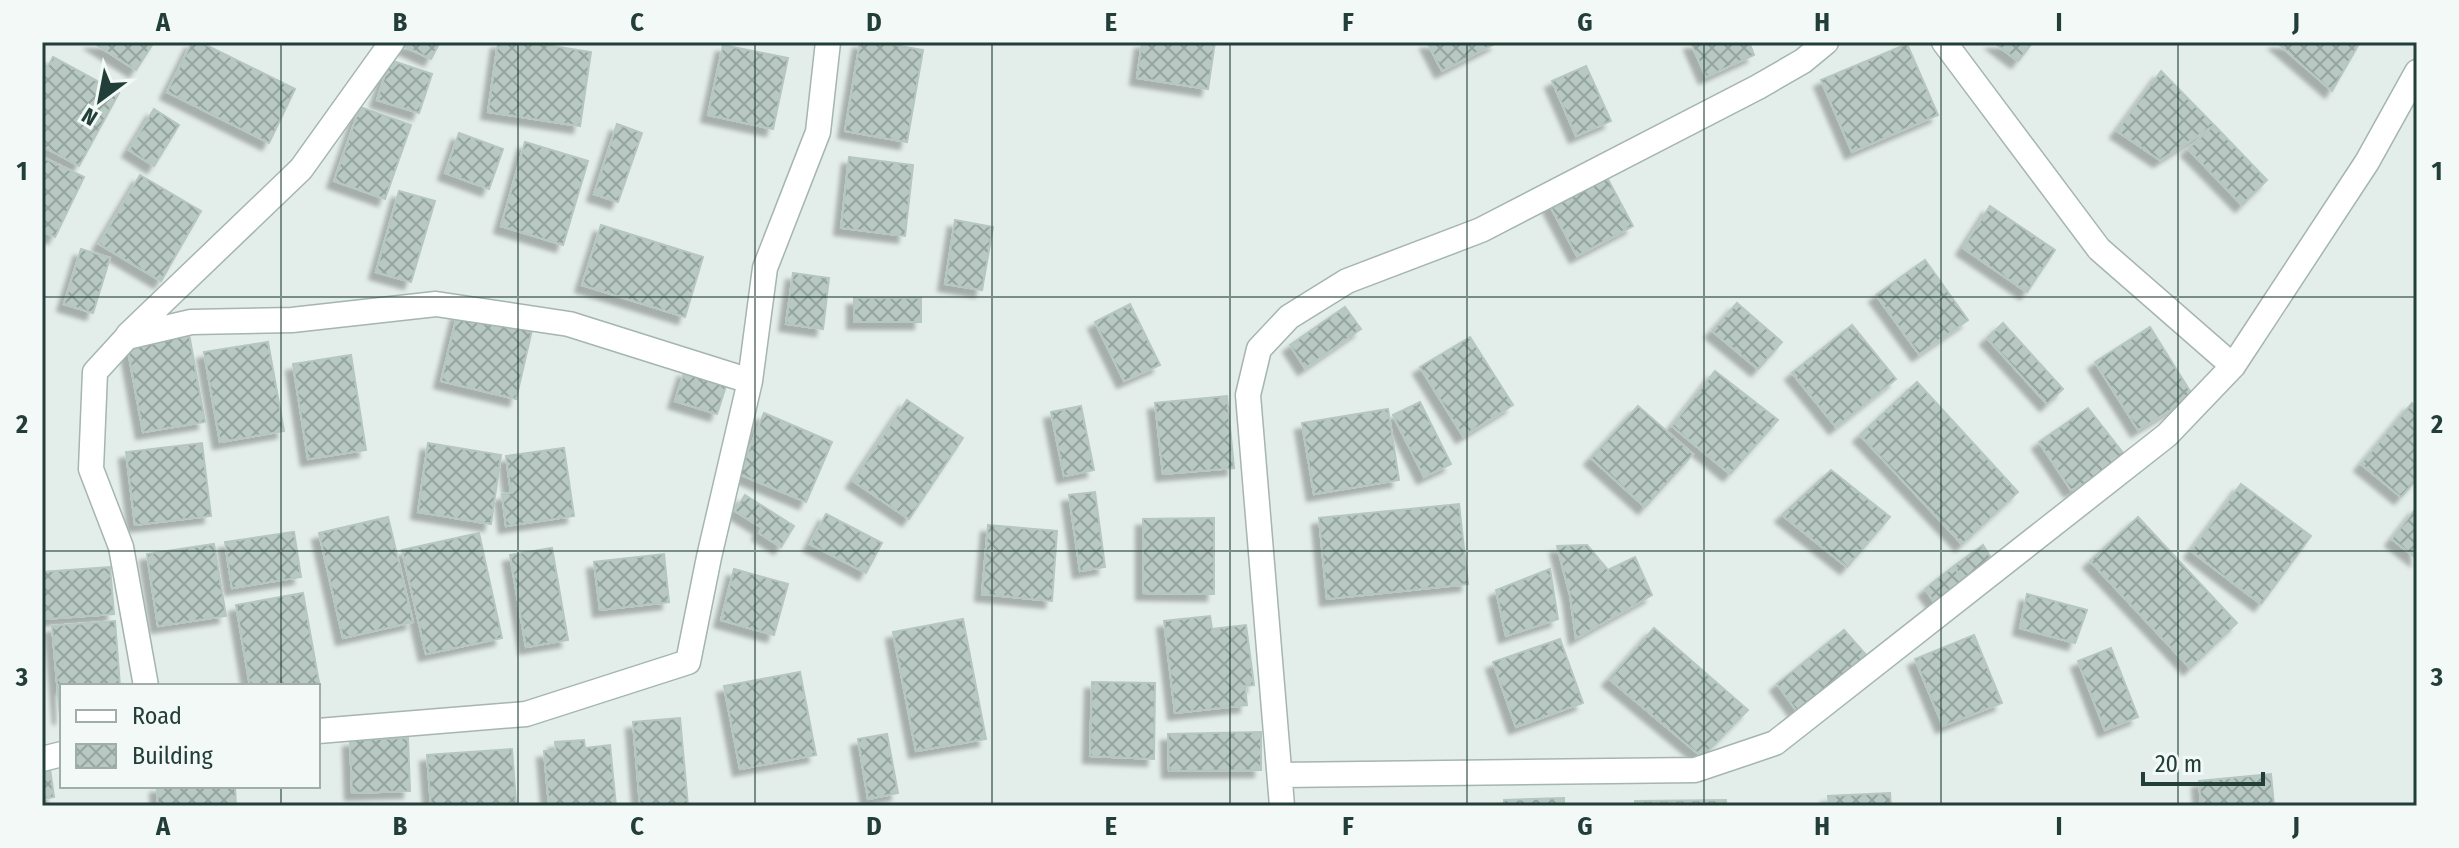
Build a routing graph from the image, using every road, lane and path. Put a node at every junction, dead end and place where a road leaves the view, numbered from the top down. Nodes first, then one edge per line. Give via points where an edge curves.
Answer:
1 (392, 42) edge
2 (828, 42) edge
3 (1826, 42) edge
4 (1944, 42) edge
5 (2417, 72) edge
6 (127, 337) junction
7 (2233, 366) junction
8 (750, 381) junction
9 (146, 684) edge
10 (320, 731) edge
11 (1281, 775) junction
12 (1282, 806) edge

1 - 6 street via 301,169
2 - 8 street via 818,132 765,268
3 - 11 street via 1758,87 1481,230 1347,281 1289,317 1259,349 1248,395
4 - 7 street via 2099,249
5 - 7 street via 2367,162
6 - 8 street via 191,322 292,320 436,304 569,324
6 - 9 street via 95,372 91,469 121,547
7 - 11 street via 2167,435 1775,743 1695,770
8 - 10 street via 688,662 526,714
11 - 12 street

